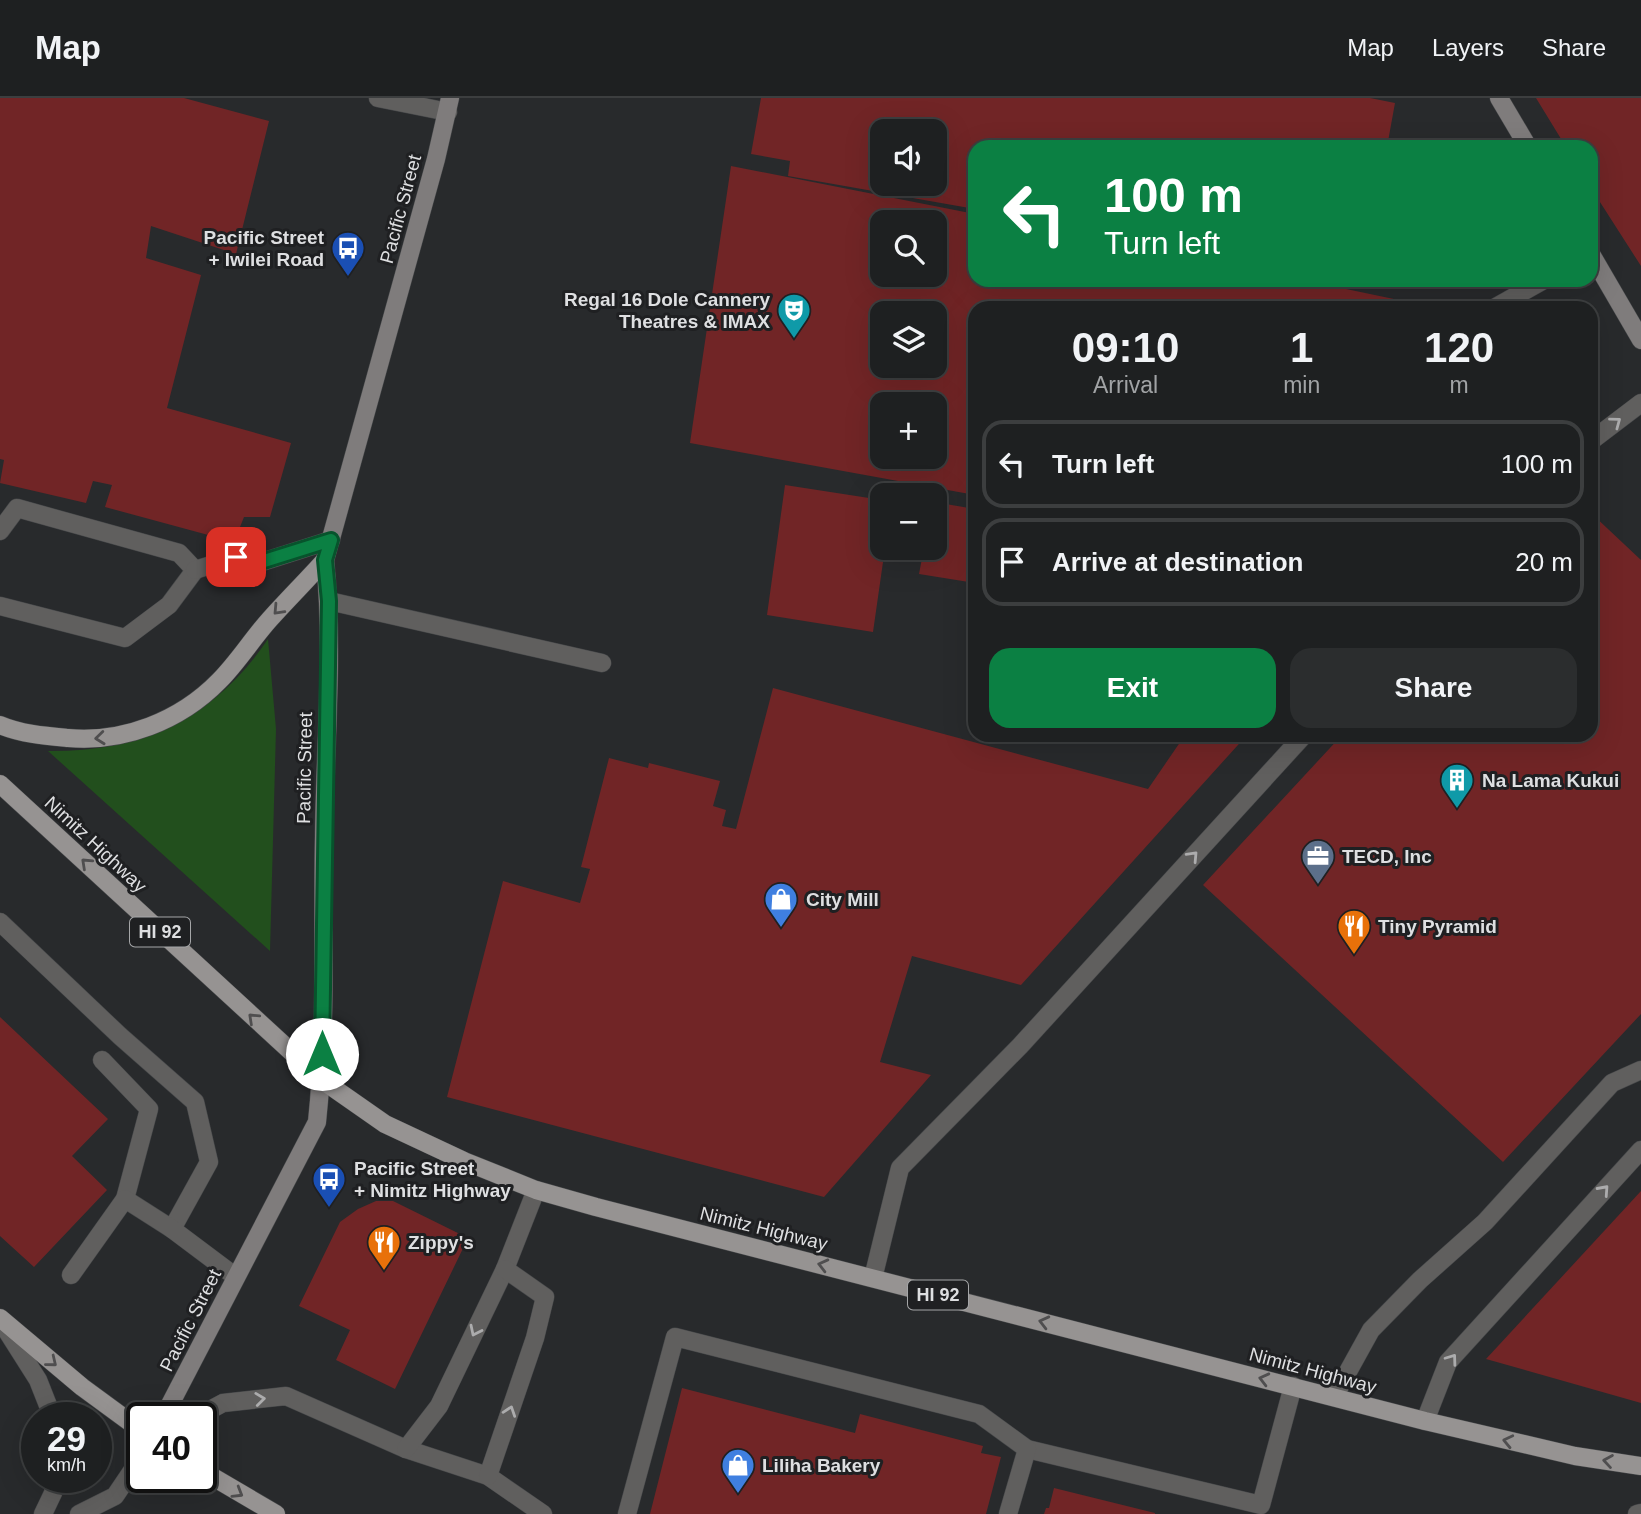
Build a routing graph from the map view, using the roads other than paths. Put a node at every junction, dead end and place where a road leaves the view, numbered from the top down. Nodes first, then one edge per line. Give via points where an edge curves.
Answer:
1 (378, 98) edge
2 (1499, 98) edge
3 (449, 105) edge
4 (1524, 140) edge
5 (1598, 266) edge
6 (1532, 287) edge
7 (1506, 301) edge
8 (1641, 340) edge
9 (1641, 402) edge
10 (1598, 436) edge
11 (0, 531) edge
12 (331, 540) junction
13 (325, 560) junction
14 (195, 570) junction
15 (329, 601) junction
16 (0, 606) edge
17 (602, 663) dead end
18 (0, 725) edge
19 (1298, 742) edge
20 (0, 784) edge
21 (0, 922) edge
22 (102, 1060) dead end
23 (1641, 1070) edge
24 (322, 1080) junction
25 (1641, 1150) edge
26 (536, 1190) junction
27 (125, 1199) junction
28 (172, 1229) junction
29 (505, 1269) junction
30 (71, 1275) dead end
31 (236, 1277) junction
32 (873, 1278) junction
33 (0, 1319) edge
34 (1293, 1386) junction
35 (1335, 1397) junction
36 (47, 1402) edge
37 (171, 1402) edge
38 (217, 1407) edge
39 (126, 1419) edge
40 (1425, 1421) junction
41 (406, 1449) junction
42 (1027, 1449) junction
43 (1641, 1466) edge
44 (488, 1476) junction
45 (126, 1480) edge
46 (217, 1480) edge
47 (53, 1493) edge
48 (43, 1514) edge
49 (79, 1514) edge
50 (276, 1514) edge
51 (543, 1514) edge
52 (627, 1514) edge
53 (1009, 1514) edge

1 - 3 lane
2 - 4 street
3 - 12 street, Pacific Street
5 - 8 street
6 - 7 lane
10 -> 9 lane
11 - 14 lane via 17,508 179,553
12 - 13 street, Pacific Street
12 - 14 lane via 261,562 236,557
13 - 15 street, Pacific Street
13 -> 18 main road via 218,683 156,724 82,740
14 - 16 lane via 169,605 125,638
15 - 17 lane
15 - 24 street, Pacific Street
32 -> 19 lane via 900,1168 1020,1046
24 -> 20 main road, Nimitz Highway / HI 92
21 - 28 lane via 195,1102 209,1162
22 - 27 lane via 149,1109
23 - 35 lane via 1612,1083 1485,1222 1371,1330
24 - 26 main road, Nimitz Highway / HI 92 via 385,1124
24 - 31 street, Pacific Street via 317,1122
40 -> 25 lane via 1448,1362
26 - 29 lane
32 -> 26 main road, Nimitz Highway / HI 92
27 - 28 lane
27 - 30 lane
28 - 31 lane
29 -> 41 lane via 439,1406
44 -> 29 lane via 545,1297
31 - 37 street, Pacific Street
34 -> 32 main road, Nimitz Highway / HI 92
33 - 36 lane
33 -> 39 main road
34 - 35 main road, Nimitz Highway / HI 92
34 - 42 lane via 1261,1505
35 - 40 main road, Nimitz Highway / HI 92
38 -> 41 lane via 286,1396
43 -> 40 main road, Nimitz Highway / HI 92 via 1575,1456
41 - 44 lane
42 - 52 lane via 979,1414 675,1338
42 - 53 lane
44 - 51 lane
45 - 49 lane via 115,1496
46 -> 50 main road
47 - 48 lane

